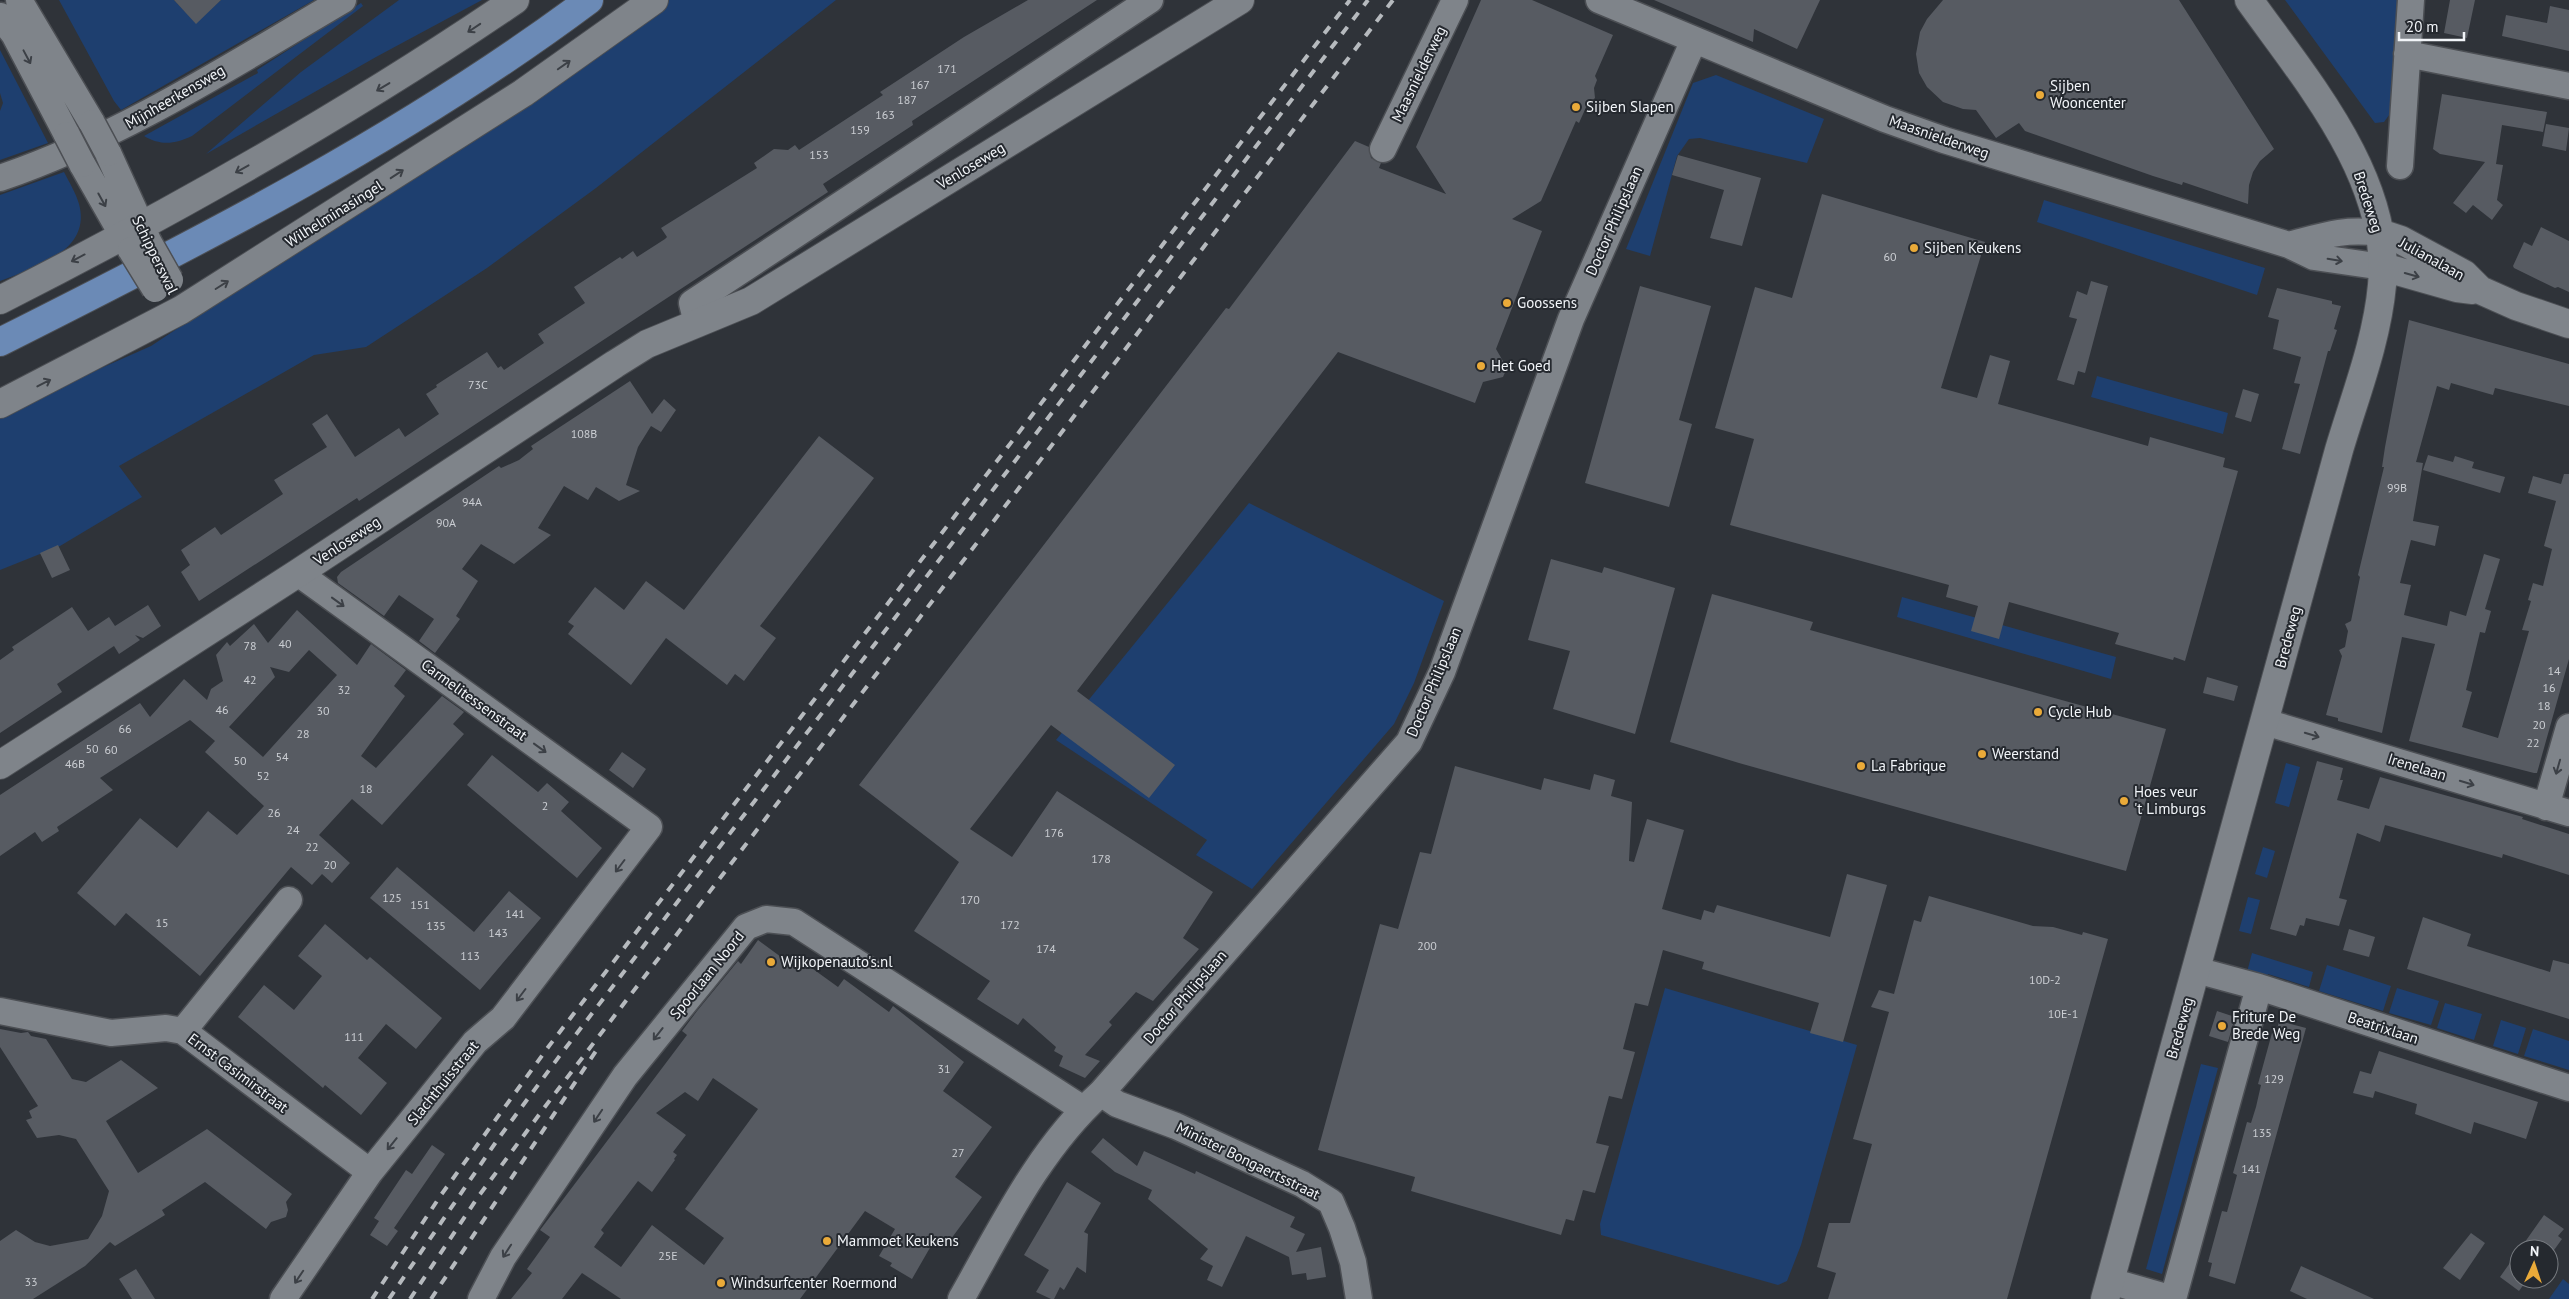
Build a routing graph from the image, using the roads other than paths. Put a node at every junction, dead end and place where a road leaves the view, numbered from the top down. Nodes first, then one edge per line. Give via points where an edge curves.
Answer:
1 (19, 0) edge
2 (343, 0) edge
3 (515, 0) edge
4 (589, 0) edge
5 (654, 0) edge
6 (1150, 0) edge
7 (1240, 0) edge
8 (1455, 0) edge
9 (1598, 0) edge
10 (2249, 0) edge
11 (2411, 0) edge
12 (0, 16) edge
13 (1694, 40) junction
14 (2407, 54) junction
15 (2569, 86) edge
16 (1383, 148) dead end
17 (2400, 166) dead end
18 (0, 178) edge
19 (2380, 232) junction
20 (135, 238) junction
21 (2289, 246) junction
22 (2383, 267) junction
23 (2480, 290) junction
24 (0, 300) edge
25 (181, 310) junction
26 (697, 323) junction
27 (2569, 324) edge
28 (0, 342) edge
29 (0, 404) edge
30 (298, 573) junction
31 (2265, 722) junction
32 (2569, 727) edge
33 (0, 765) edge
34 (2558, 810) edge
35 (649, 827) joint
36 (289, 900) dead end
37 (2196, 970) junction
38 (2259, 987) junction
39 (0, 1011) edge
40 (183, 1032) junction
41 (2569, 1088) edge
42 (1092, 1101) junction
43 (370, 1172) junction
44 (2107, 1290) edge
45 (284, 1299) edge
46 (481, 1299) edge
47 (961, 1299) edge
48 (1359, 1299) edge
49 (2173, 1299) edge

1 - 20 street, Schipperswal, bridge via 108,153
2 - 18 street, Mijnheerkensweg via 111,133 39,165
3 -> 20 street via 424,62
4 - 28 main road via 414,118 275,200 188,248
25 -> 5 street, Wilhelminasingel via 524,93
6 - 26 street via 692,303
7 - 26 street, Venloseweg via 751,301
8 - 16 street, Maasnielderweg
9 - 13 street, Maasnielderweg
10 - 19 street, Bredeweg via 2340,128
11 - 14 street
12 -> 20 street, Schipperswal, bridge via 14,34 82,164
13 - 21 street, Maasnielderweg via 1944,140
13 - 42 street, Doctor Philipslaan via 1571,319 1442,672 1409,742
14 - 15 street
14 - 17 street
19 - 21 street via 2337,232
19 - 22 street, Bredeweg
19 - 23 street, Julianalaan via 2464,274
20 -> 24 street
20 - 25 street, Schipperswal, bridge
21 -> 22 street, Maasnielderweg via 2314,257
22 -> 23 street, Julianalaan via 2457,288
22 - 31 street, Bredeweg via 2378,309 2362,376
23 - 27 street, Julianalaan
29 -> 25 street, Wilhelminasingel
26 - 30 street, Venloseweg via 647,344 615,364
30 - 33 street, Venloseweg
30 -> 35 street, Carmelitessenstraat
31 -> 34 street, Irenelaan
31 - 37 street, Bredeweg
32 -> 34 street
35 -> 43 street, Slachthuisstraat via 503,1018 475,1042
36 - 40 street
37 - 38 street, Beatrixlaan
37 - 44 street, Bredeweg
38 - 41 street, Beatrixlaan
38 - 49 street
39 - 40 street, Ernst Casimirstraat via 111,1033 166,1028
40 - 43 street, Ernst Casimirstraat
42 -> 46 street, Spoorlaan Noord via 794,922 766,919 746,927 625,1076 503,1256
42 - 47 street, Doctor Philipslaan via 1042,1159
42 - 48 street, Minister Bongaertsstraat via 1117,1104 1176,1126 1302,1184 1331,1202 1353,1262
43 -> 45 street, Slachthuisstraat
44 - 49 street

